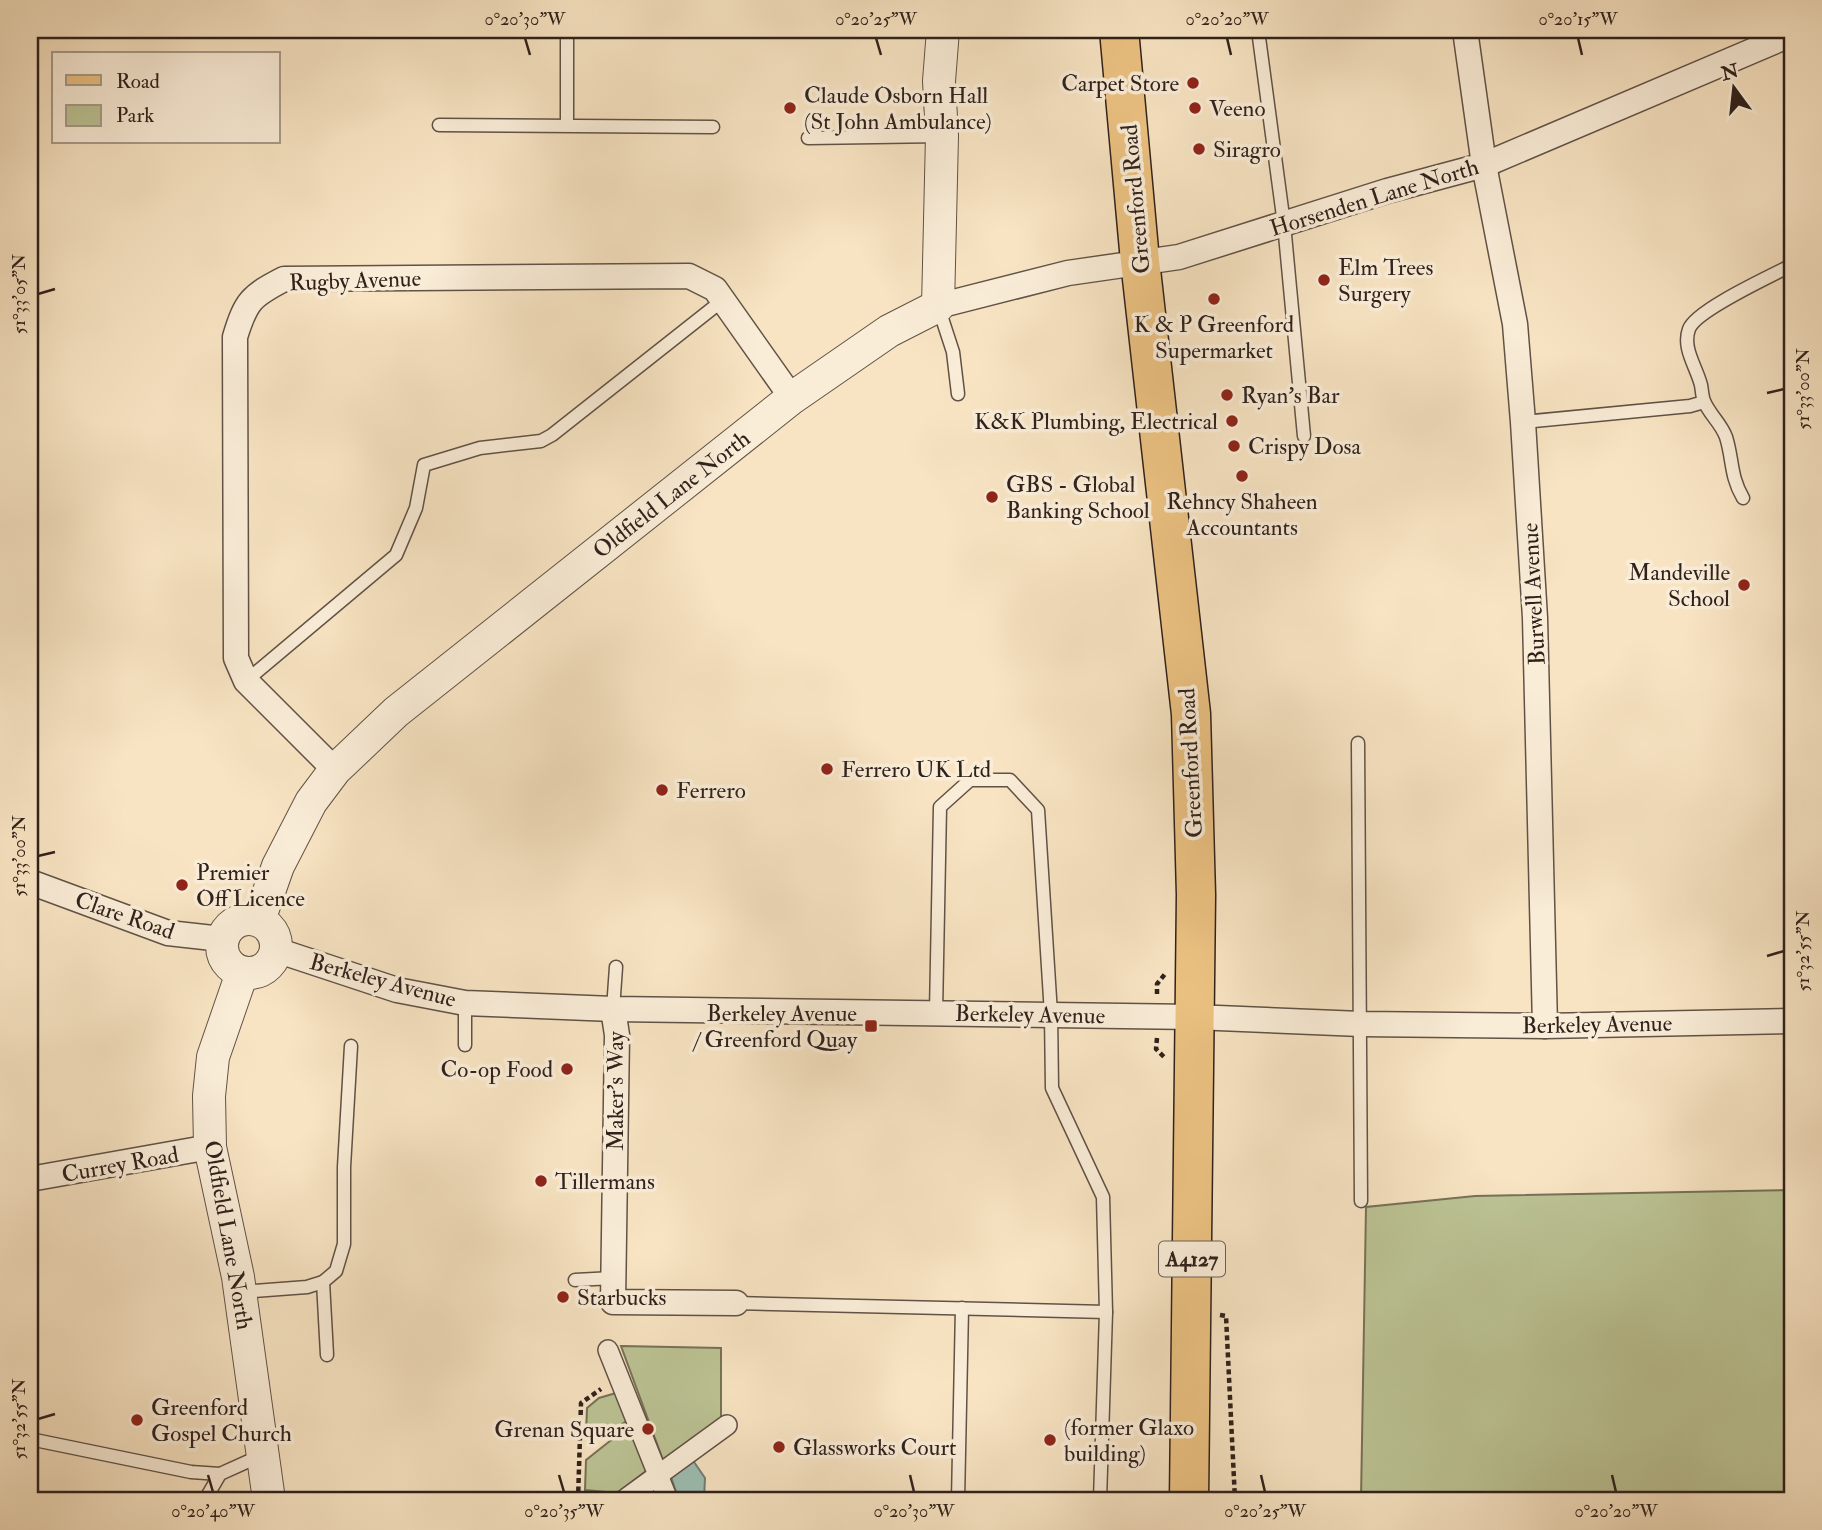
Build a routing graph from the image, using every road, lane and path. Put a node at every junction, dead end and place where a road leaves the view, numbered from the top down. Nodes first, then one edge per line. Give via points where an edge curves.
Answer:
1 (567, 30) edge
2 (943, 30) edge
3 (1119, 30) edge
4 (1258, 30) edge
5 (1465, 30) edge
6 (1792, 34) edge
7 (439, 125) dead end
8 (567, 125) junction
9 (713, 127) dead end
10 (942, 136) junction
11 (808, 138) dead end
12 (1484, 165) junction
13 (1284, 224) junction
14 (1140, 261) junction
15 (1792, 264) edge
16 (723, 300) junction
17 (938, 306) junction
18 (958, 394) dead end
19 (792, 398) junction
20 (1704, 401) junction
21 (1523, 422) junction
22 (1304, 436) dead end
23 (1743, 498) dead end
24 (246, 681) junction
25 (1358, 743) dead end
26 (335, 770) junction
27 (30, 882) edge
28 (259, 920) junction
29 (222, 939) junction
30 (276, 950) junction
31 (616, 967) dead end
32 (242, 973) junction
33 (456, 1002) junction
34 (613, 1009) junction
35 (936, 1012) junction
36 (1051, 1014) junction
37 (1194, 1017) junction
38 (1792, 1021) edge
39 (1361, 1024) junction
40 (1545, 1026) junction
41 (465, 1045) dead end
42 (351, 1046) dead end
43 (210, 1147) junction
44 (30, 1179) edge
45 (1361, 1201) dead end
46 (614, 1278) junction
47 (575, 1280) dead end
48 (323, 1282) junction
49 (240, 1292) junction
50 (736, 1303) joint
51 (961, 1308) junction
52 (1106, 1312) junction
53 (1191, 1313) junction
54 (608, 1350) dead end
55 (327, 1355) dead end
56 (603, 1387) dead end
57 (727, 1425) dead end
58 (30, 1439) edge
59 (263, 1455) junction
60 (220, 1474) junction
61 (658, 1475) junction
62 (205, 1500) edge
63 (270, 1500) edge
64 (578, 1500) edge
65 (624, 1500) edge
66 (668, 1500) edge
67 (958, 1500) edge
68 (1100, 1500) edge
69 (1189, 1500) edge
70 (1235, 1500) edge

1 - 8 lane
2 - 10 street via 939,81
3 - 14 main road, Greenford Road / A4127
4 - 13 lane
5 - 12 street, Burwell Avenue
6 - 12 street, Horsenden Lane North
7 - 8 lane
8 - 9 lane
10 - 11 lane
10 - 17 street
12 - 13 street, Horsenden Lane North
12 - 21 street, Burwell Avenue via 1515,324
13 - 14 street, Horsenden Lane North via 1179,257
13 - 22 lane
14 - 17 street, Horsenden Lane North via 1068,273
14 - 37 main road, Greenford Road / A4127 via 1191,714
15 - 20 lane via 1695,318 1688,330 1687,347
16 - 19 street, Rugby Avenue
16 - 24 lane via 552,435 541,441 480,448 424,465 416,508 396,555
16 - 24 street, Rugby Avenue via 715,289 689,276 284,279 258,293 243,311 235,337 234,629 236,658
17 - 18 lane via 953,352
17 - 19 street, Oldfield Lane North via 889,331
19 - 26 street, Oldfield Lane North via 406,704
20 - 21 lane
20 - 23 lane via 1726,438 1735,484
21 - 40 street, Burwell Avenue via 1535,618
24 - 26 street, Rugby Avenue
25 - 39 lane
26 - 28 street, Oldfield Lane North via 311,802 278,866
27 - 29 street, Clare Road via 168,933
28 - 29 street via 233,923
28 - 30 street via 272,931
29 - 32 street via 227,962
30 - 32 street via 265,968
30 - 33 street, Berkeley Avenue via 397,989
31 - 34 lane
32 - 43 street, Oldfield Lane North via 213,1057
33 - 34 street, Berkeley Avenue
33 - 41 lane
34 - 35 street, Berkeley Avenue
34 - 46 street, Maker's Way via 617,1035
35 - 36 street, Berkeley Avenue
35 - 36 lane via 940,807 970,780 1010,780 1038,810
36 - 37 street, Berkeley Avenue
36 - 52 lane via 1052,1088 1103,1197
37 - 39 street, Berkeley Avenue
37 - 53 main road, Greenford Road / A4127
38 - 40 street, Berkeley Avenue
39 - 40 street, Berkeley Avenue
39 - 45 lane
42 - 48 lane via 344,1244 336,1271
43 - 44 street, Currey Road
43 - 49 street, Oldfield Lane North
46 - 47 lane
46 - 50 street, Maker's Way via 613,1302
48 - 49 lane
48 - 55 lane
49 - 59 street, Oldfield Lane North
50 - 51 lane
51 - 52 lane
51 - 67 lane
52 - 68 lane
53 - 69 main road, Greenford Road / A4127
53 - 70 path via 1226,1316
54 - 61 street
56 - 64 path via 581,1403
57 - 61 street
58 - 60 lane
59 - 60 lane
59 - 63 street, Oldfield Lane North
60 - 62 lane
61 - 65 street
61 - 66 street

